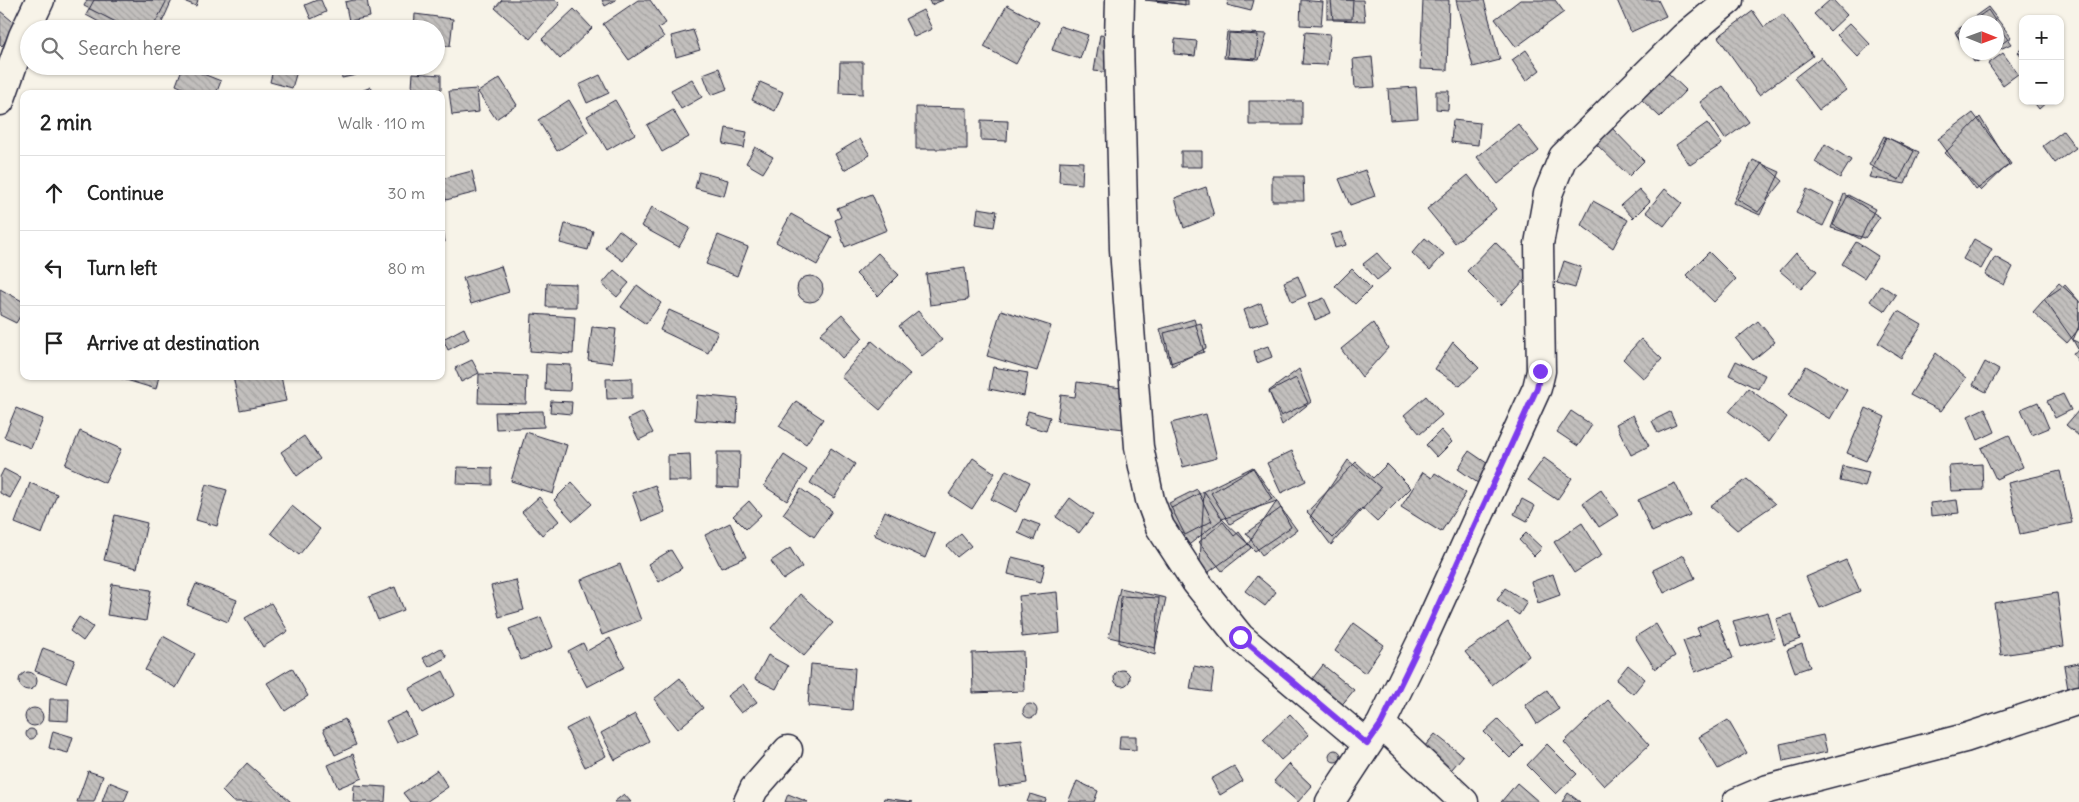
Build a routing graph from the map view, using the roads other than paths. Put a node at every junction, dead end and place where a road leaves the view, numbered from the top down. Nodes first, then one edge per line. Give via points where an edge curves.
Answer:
1 (40, 0) edge
2 (1120, 0) edge
3 (1729, 0) edge
4 (31, 20) edge
5 (20, 44) edge
6 (0, 101) edge
7 (2079, 700) edge
8 (1374, 734) junction
9 (788, 750) dead end
10 (748, 802) edge
11 (1330, 802) edge
12 (1464, 802) edge
13 (1737, 802) edge

1 - 4 street
2 - 8 street via 1124,249 1139,447 1150,500 1160,527 1196,582 1240,637
3 - 8 street via 1684,37 1563,157 1548,194 1539,244 1540,371 1537,388 1425,634
5 - 6 street
7 - 13 street via 1965,738 1768,789
8 - 11 street
8 - 12 street
9 - 10 street via 754,789

